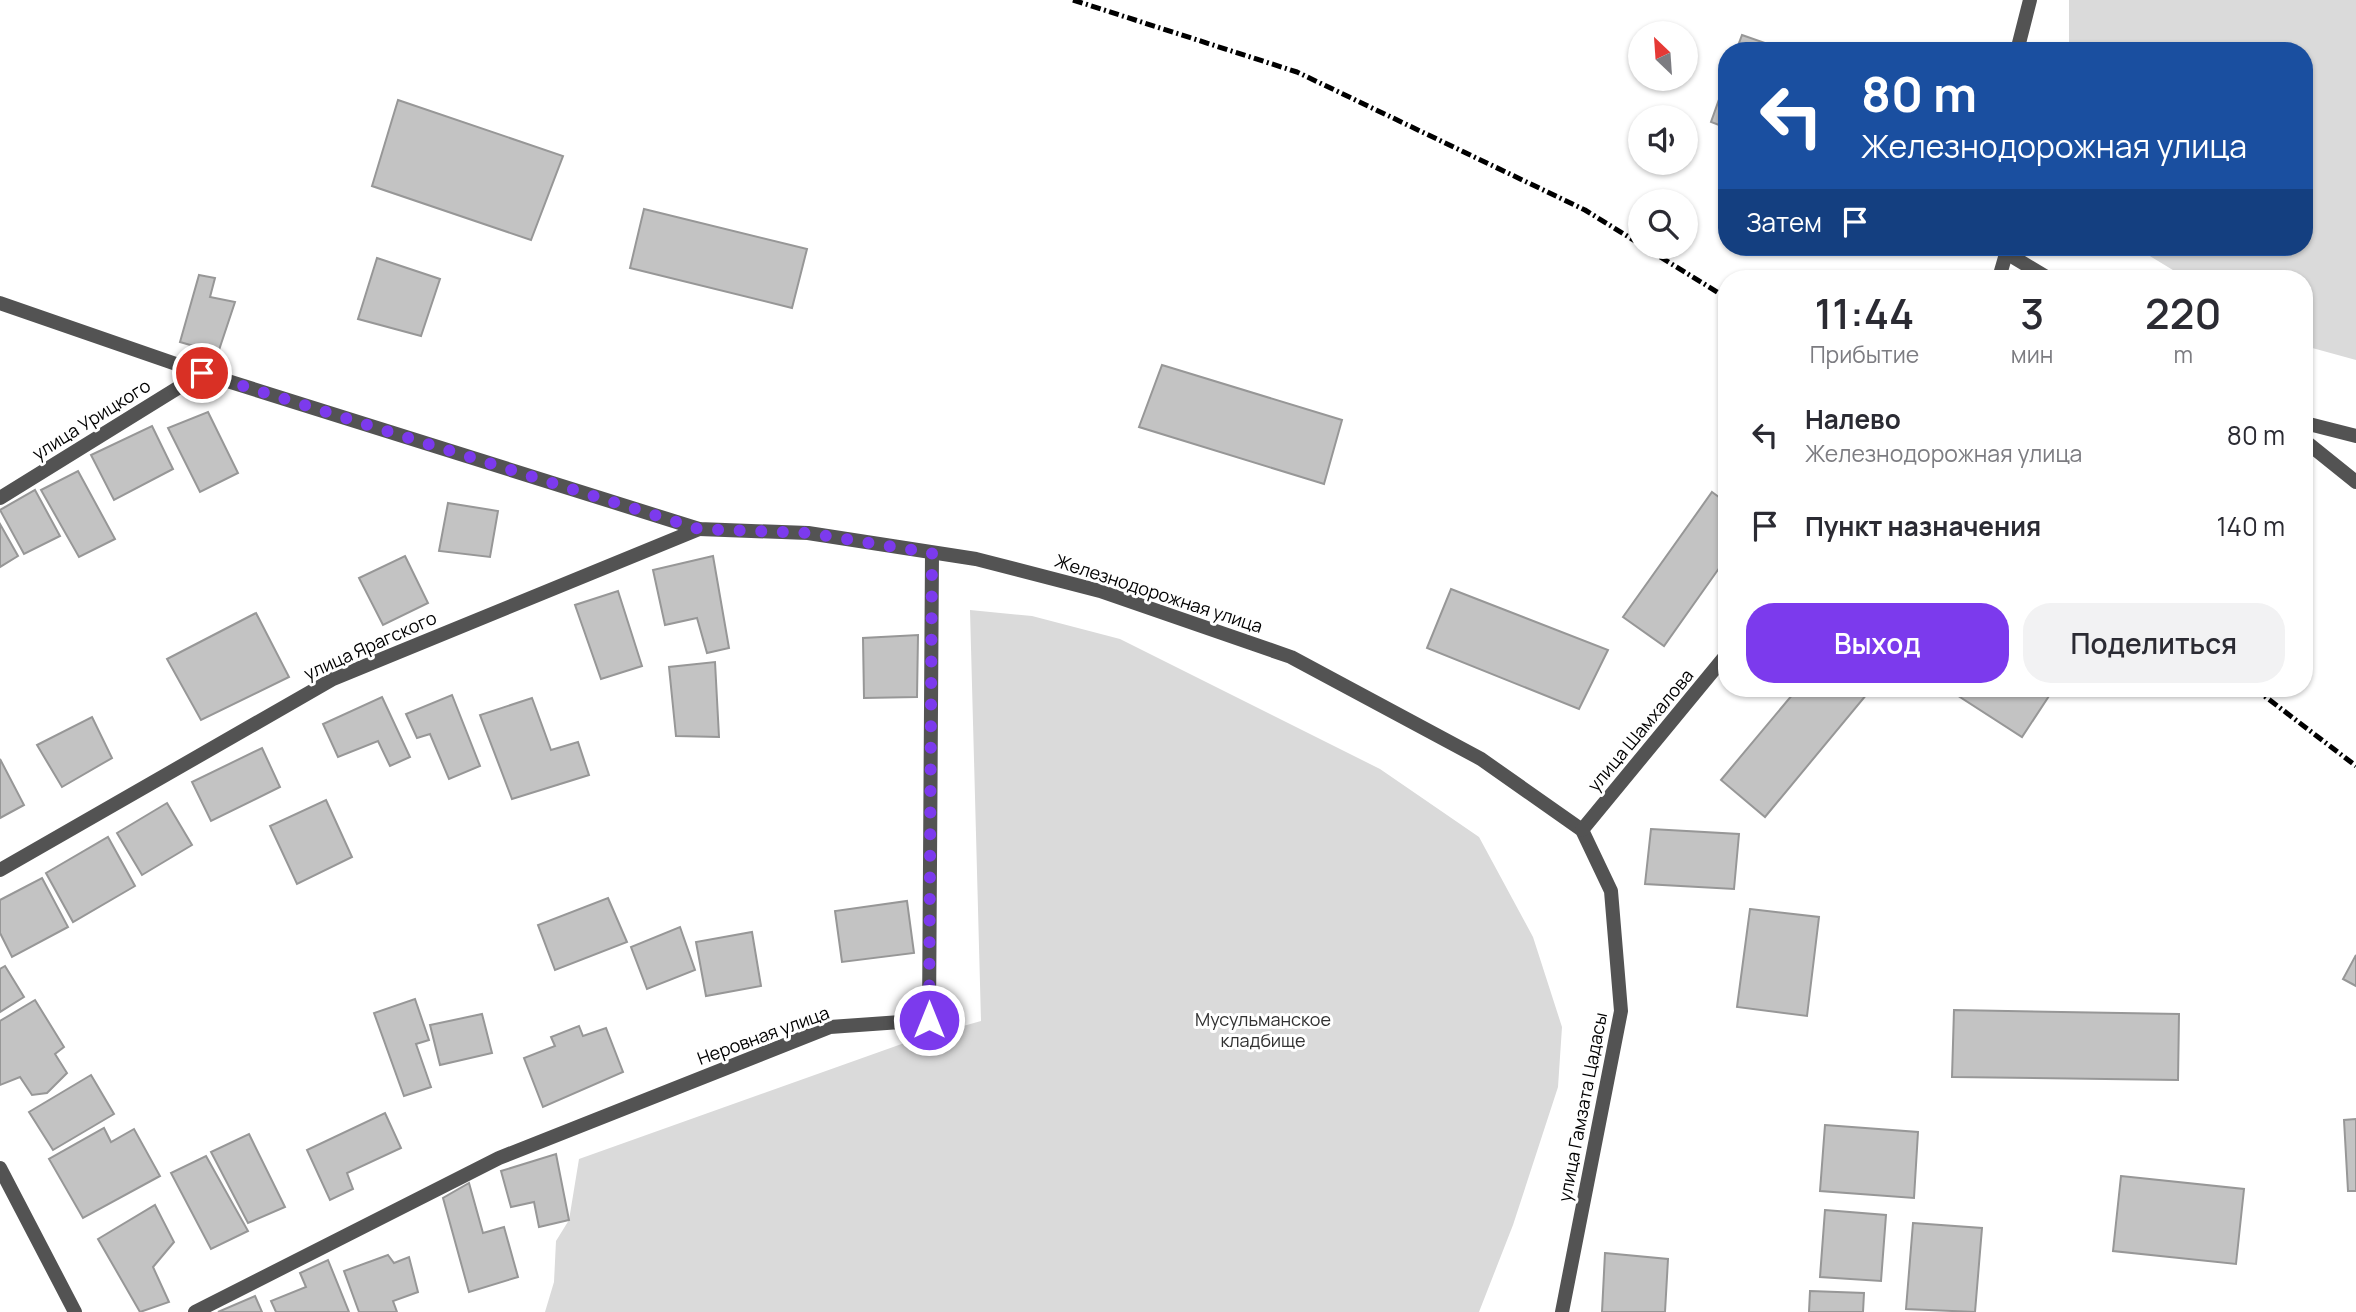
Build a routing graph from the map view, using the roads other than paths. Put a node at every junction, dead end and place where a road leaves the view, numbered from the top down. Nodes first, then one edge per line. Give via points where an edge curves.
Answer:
1 (2030, 0) edge
2 (2019, 42) edge
3 (2017, 256) edge
4 (2037, 270) edge
5 (0, 303) edge
6 (202, 373) junction
7 (2313, 425) edge
8 (2356, 436) edge
9 (2313, 447) edge
10 (2356, 482) edge
11 (0, 498) edge
12 (699, 529) junction
13 (932, 553) junction
14 (1718, 665) edge
15 (1582, 830) junction
16 (0, 870) edge
17 (0, 1168) edge
18 (75, 1312) edge
19 (195, 1312) edge
20 (1562, 1312) edge

1 - 2 street
3 - 4 street
5 - 6 street, Железнодорожная улица
6 - 11 street, улица Урицкого
6 - 12 street, Железнодорожная улица
7 - 8 street
9 - 10 street
12 - 13 street, Железнодорожная улица via 808,533
12 - 16 street, улица Ярагского via 332,678
13 - 15 street, Железнодорожная улица via 976,559 1100,591 1291,656 1481,760
13 - 19 street, Неровная улица via 929,1020 830,1027 499,1158
14 - 15 street, улица Шамхалова
15 - 20 street, улица Гамзата Цадасы via 1611,891 1621,1011
17 - 18 street

